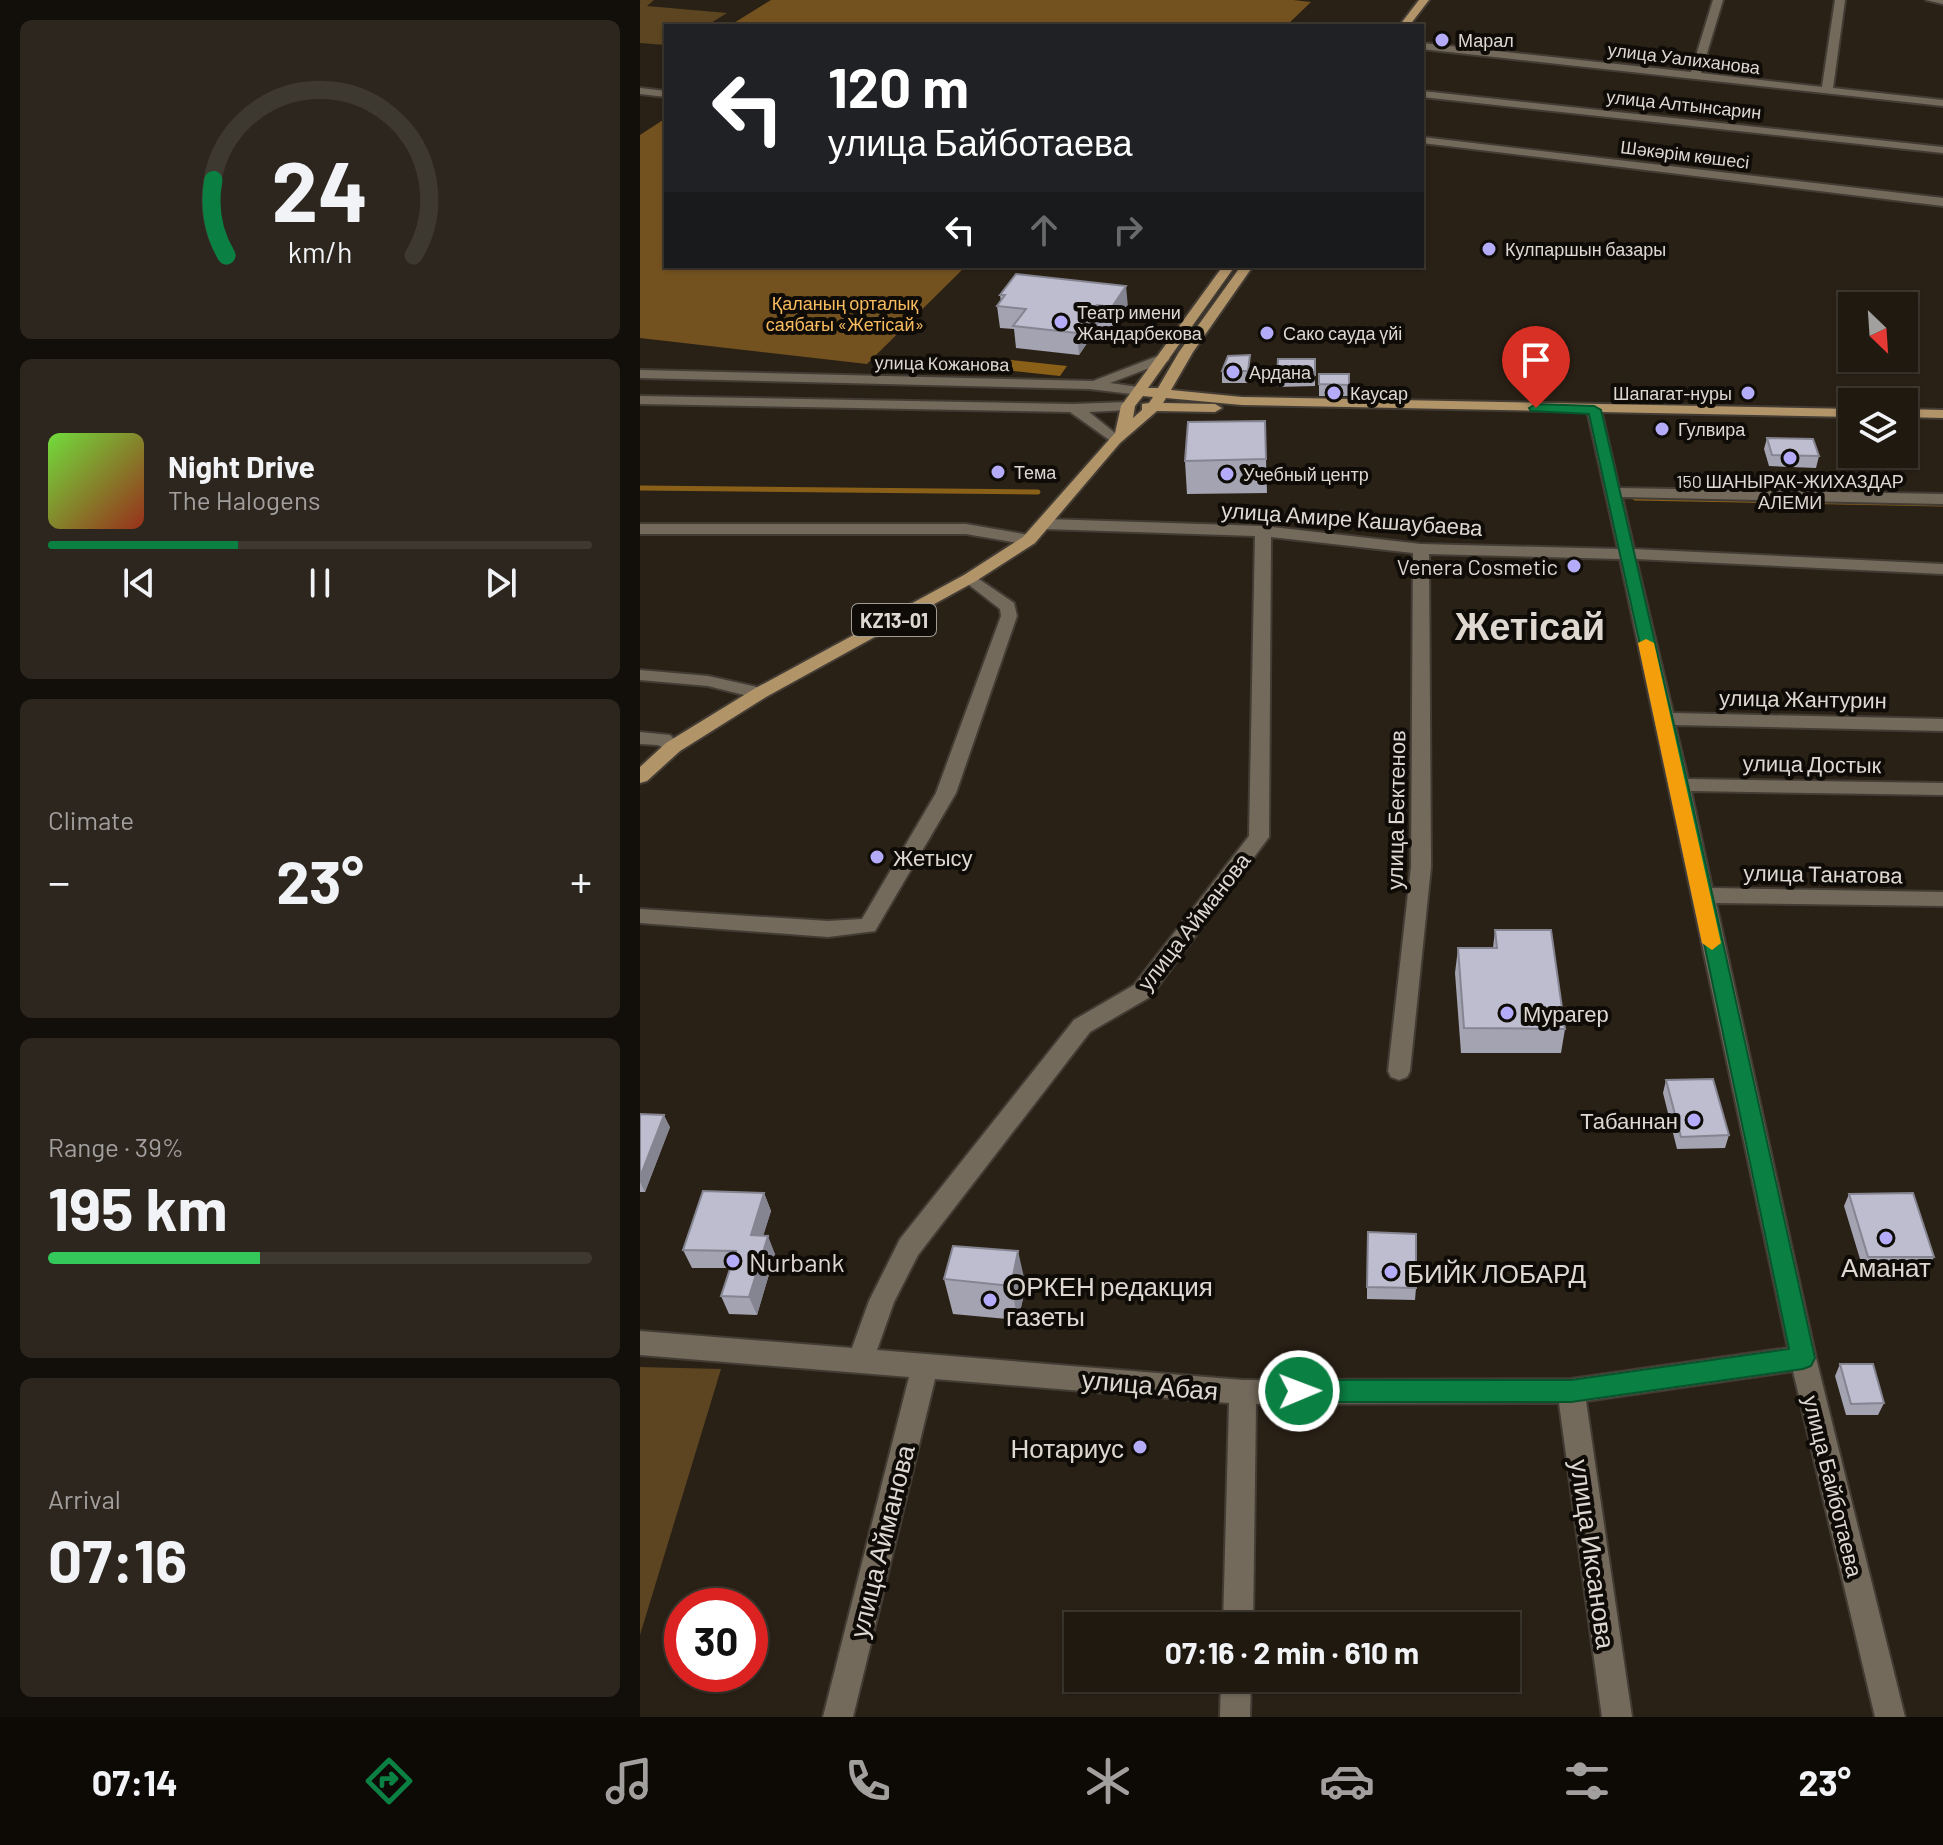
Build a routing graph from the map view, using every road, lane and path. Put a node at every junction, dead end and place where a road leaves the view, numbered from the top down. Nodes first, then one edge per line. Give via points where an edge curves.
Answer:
1 (1424, 0) edge
2 (1718, 0) edge
3 (1840, 0) edge
4 (1931, 0) edge
5 (1943, 1) edge
6 (1406, 24) edge
7 (1424, 46) edge
8 (1696, 74) junction
9 (640, 91) edge
10 (1827, 91) junction
11 (664, 94) edge
12 (1424, 94) edge
13 (1943, 103) edge
14 (1424, 140) edge
15 (1943, 150) edge
16 (1943, 202) edge
17 (1228, 268) edge
18 (1246, 268) edge
19 (1163, 358) junction
20 (1176, 368) junction
21 (640, 374) edge
22 (708, 376) junction
23 (1089, 385) junction
24 (1140, 391) junction
25 (1165, 392) junction
26 (1223, 397) junction
27 (640, 400) edge
28 (696, 400) junction
29 (1242, 401) junction
30 (1128, 406) junction
31 (1154, 407) junction
32 (1073, 408) junction
33 (1208, 409) junction
34 (1594, 410) junction
35 (1838, 413) edge
36 (1918, 413) edge
37 (1943, 414) edge
38 (1118, 437) junction
39 (1613, 492) junction
40 (1943, 499) edge
41 (1045, 524) junction
42 (640, 529) edge
43 (1263, 531) junction
44 (1029, 540) junction
45 (1421, 549) junction
46 (1627, 554) junction
47 (1943, 569) edge
48 (970, 578) junction
49 (640, 675) edge
50 (760, 693) junction
51 (1662, 719) junction
52 (1943, 725) edge
53 (640, 738) edge
54 (673, 747) junction
55 (640, 777) edge
56 (1680, 785) junction
57 (1943, 789) edge
58 (1701, 895) junction
59 (1943, 899) edge
60 (640, 916) edge
61 (1399, 1071) dead end
62 (640, 1343) edge
63 (1803, 1358) junction
64 (861, 1359) junction
65 (925, 1365) junction
66 (1571, 1391) junction
67 (1243, 1392) junction
68 (1238, 1612) edge
69 (1236, 1692) edge
70 (838, 1717) edge
71 (1235, 1717) edge
72 (1617, 1717) edge
73 (1890, 1717) edge

1 - 6 main road
2 - 8 street
3 - 10 street
4 - 5 street
7 - 8 street, улица Уалиханова
8 - 10 street, улица Уалиханова
9 - 11 street
10 - 13 street, улица Уалиханова
12 - 15 street, улица Алтынсарин
14 - 16 street, Шәкәрім көшесі
17 - 19 main road, KZ13-01
18 - 20 main road, KZ13-01
19 - 23 street
19 - 24 main road, KZ13-01
20 - 25 main road, KZ13-01
20 - 26 main road via 1189,383
21 - 22 street, улица Кожанова
22 - 23 street, улица Кожанова
22 - 28 street
23 - 24 street, улица Кожанова
24 - 25 main road, улица Кожанова
24 - 30 main road, KZ13-01
25 - 26 main road, улица Кожанова
25 - 31 main road, KZ13-01
26 - 29 main road, улица Кожанова
27 - 28 street, улица Кожанова
28 - 32 street, улица Кожанова
29 - 33 main road, улица Кожанова
29 - 34 main road, улица Кожанова
30 - 31 main road, улица Кожанова
30 - 32 street, улица Кожанова
30 - 38 main road, KZ13-01
31 - 33 main road, улица Кожанова
31 - 38 main road, KZ13-01
32 - 38 street
33 - 38 main road
34 - 35 main road, улица Кожанова
34 - 39 street, улица Байботаева
36 - 37 main road
38 - 41 main road, KZ13-01
39 - 40 street
39 - 46 street, улица Байботаева
41 - 43 street, улица Амире Кашаубаева
41 - 44 main road, KZ13-01
42 - 44 street via 966,529
43 - 45 street, улица Амире Кашаубаева
43 - 64 street, улица Айманова via 1259,837 1142,991 1082,1026 909,1247
44 - 48 main road, KZ13-01
45 - 46 street, улица Амире Кашаубаева
45 - 61 street, улица Бектенов via 1421,867
46 - 47 street, улица Амире Кашаубаева
46 - 51 street, улица Байботаева
48 - 50 main road, KZ13-01
48 - 60 street via 1008,607 1009,616 946,793 868,926 828,929
49 - 50 street via 708,681
50 - 54 main road, KZ13-01
51 - 52 street, улица Жантурин
51 - 56 street, улица Байботаева
53 - 54 street via 663,739
54 - 55 main road, KZ13-01
56 - 57 street, улица Достык
56 - 58 street, улица Байботаева
58 - 59 street, улица Танатова
58 - 63 street, улица Байботаева
62 - 64 street, улица Абая
63 - 66 street, улица Абая
63 - 73 street, улица Байботаева
64 - 65 street, улица Абая
65 - 67 street, улица Абая
65 - 70 street, улица Айманова
66 - 67 street, улица Абая
66 - 72 street, улица Иксанова
67 - 68 street
69 - 71 street

